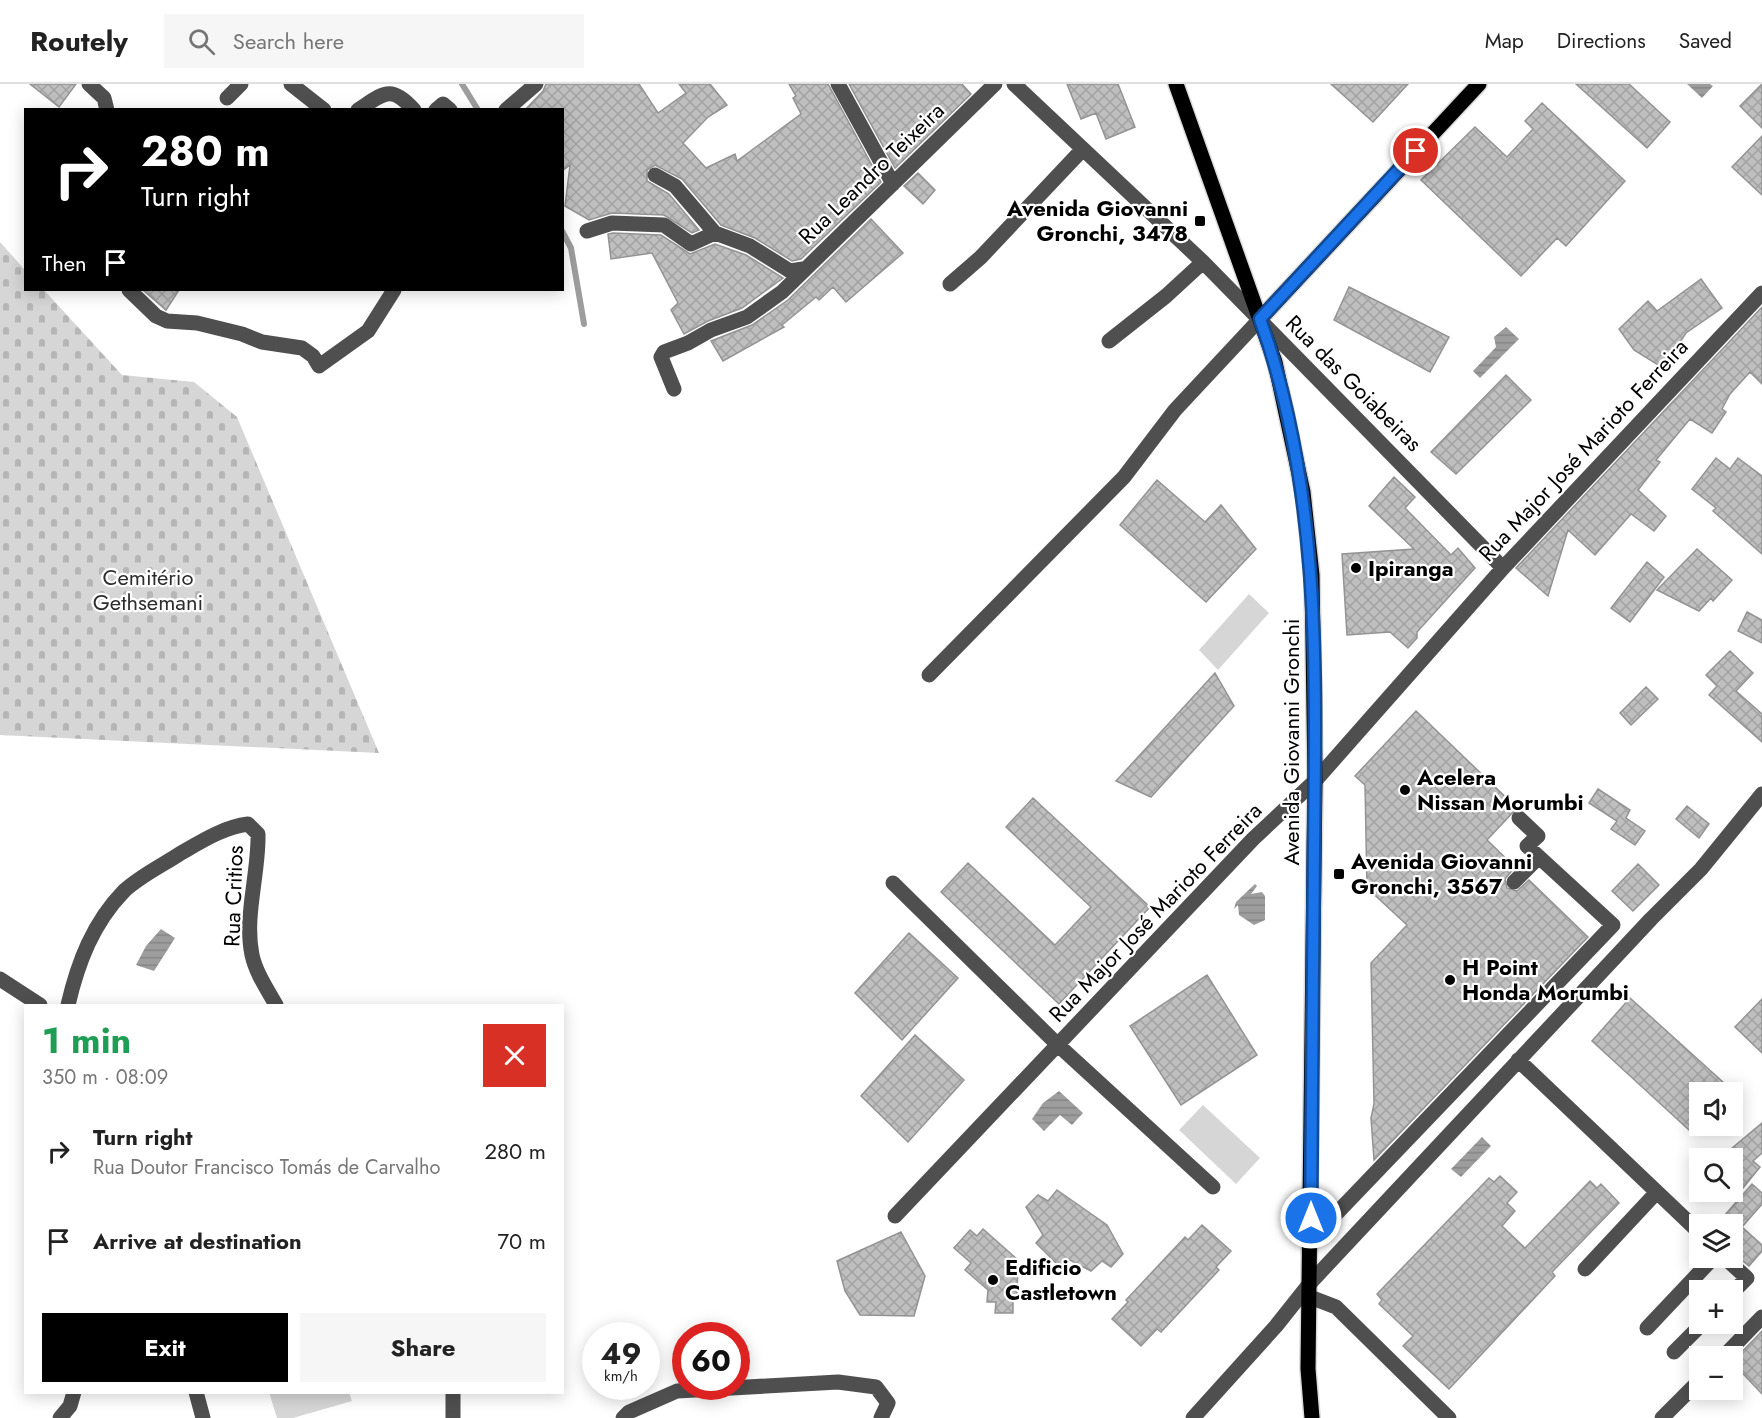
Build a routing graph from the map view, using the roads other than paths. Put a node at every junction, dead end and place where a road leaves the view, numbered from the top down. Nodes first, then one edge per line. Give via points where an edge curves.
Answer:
1 (89, 84) edge
2 (241, 84) edge
3 (291, 84) edge
4 (536, 84) edge
5 (838, 84) edge
6 (995, 84) edge
7 (1014, 84) edge
8 (1479, 84) edge
9 (1176, 85) edge
10 (227, 98) dead end
11 (306, 105) edge
12 (106, 108) edge
13 (361, 108) edge
14 (412, 108) edge
15 (508, 108) edge
16 (1082, 150) junction
17 (655, 175) dead end
18 (893, 184) junction
19 (587, 231) dead end
20 (715, 233) junction
21 (1203, 262) junction
22 (803, 269) junction
23 (950, 284) dead end
24 (130, 291) edge
25 (393, 291) edge
26 (1762, 293) edge
27 (1260, 319) junction
28 (1109, 341) dead end
29 (674, 389) dead end
30 (1503, 568) junction
31 (929, 675) dead end
32 (1315, 781) junction
33 (1762, 794) edge
34 (1519, 818) dead end
35 (1539, 857) junction
36 (1514, 882) dead end
37 (893, 883) dead end
38 (0, 979) edge
39 (38, 1004) edge
40 (68, 1004) edge
41 (275, 1004) edge
42 (1058, 1045) junction
43 (1518, 1060) junction
44 (1214, 1187) dead end
45 (1656, 1193) junction
46 (895, 1216) dead end
47 (1689, 1223) edge
48 (1311, 1240) junction
49 (1704, 1268) edge
50 (1736, 1268) edge
51 (1585, 1269) dead end
52 (1743, 1282) edge
53 (1311, 1290) junction
54 (1762, 1317) edge
55 (1647, 1328) dead end
56 (1692, 1334) edge
57 (1734, 1346) edge
58 (1674, 1352) dead end
59 (1689, 1391) edge
60 (73, 1394) edge
61 (196, 1394) edge
62 (453, 1394) edge
63 (60, 1418) edge
64 (202, 1418) edge
65 (453, 1418) edge
66 (622, 1418) edge
67 (881, 1418) edge
68 (1192, 1418) edge
69 (1312, 1418) edge
70 (1449, 1418) edge
71 (1662, 1418) edge

1 - 12 street via 104,98
2 - 10 street
3 - 11 street
4 - 15 street
5 - 18 street
6 - 18 street, Rua Leandro Teixeira
7 - 16 street, Rua das Goiabeiras
8 - 27 main road
9 - 27 main road, Avenida Giovanni Gronchi
13 - 14 street via 389,92 397,93
16 - 21 street, Rua das Goiabeiras
16 - 23 street via 981,258
17 - 20 street via 675,186
18 - 22 street, Rua Leandro Teixeira
19 - 20 street via 612,223 664,225 691,244
20 - 22 street, Rua Leandro Teixeira via 750,246 793,271
21 - 27 street, Rua das Goiabeiras
21 - 28 street
22 - 29 street, Rua Leandro Teixeira via 782,292 747,317 664,352 661,357
24 - 25 street via 156,316 167,321 197,323 262,342 295,346 308,351 319,366 368,332
26 - 30 street, Rua Major José Marioto Ferreira
27 - 30 street, Rua das Goiabeiras
27 - 31 street via 1175,410 1124,477
27 - 32 main road, Avenida Giovanni Gronchi via 1278,372 1303,492 1312,575
30 - 32 street, Rua Major José Marioto Ferreira
32 - 42 street, Rua Major José Marioto Ferreira via 1253,839
32 - 48 main road, Avenida Giovanni Gronchi
33 - 43 street via 1701,869
34 - 35 street via 1538,836 1527,846
35 - 36 street
35 - 48 street via 1613,925
37 - 42 street
38 - 39 street
40 - 41 street, Rua Critios via 83,953 99,922 125,890 200,842 235,825 248,824 258,834 250,929 252,954
42 - 44 street
42 - 46 street, Rua Major José Marioto Ferreira
43 - 45 street
43 - 53 street
45 - 47 street
45 - 51 street
48 - 53 main road, Avenida Giovanni Gronchi
49 - 55 street
50 - 52 street via 1747,1278
53 - 68 street
53 - 69 main road, Avenida Giovanni Gronchi via 1308,1369
53 - 70 street via 1336,1307
54 - 57 street
56 - 58 street
59 - 71 street
60 - 63 street
61 - 64 street
62 - 65 street
66 - 67 street via 677,1391 838,1382 876,1387 888,1403

